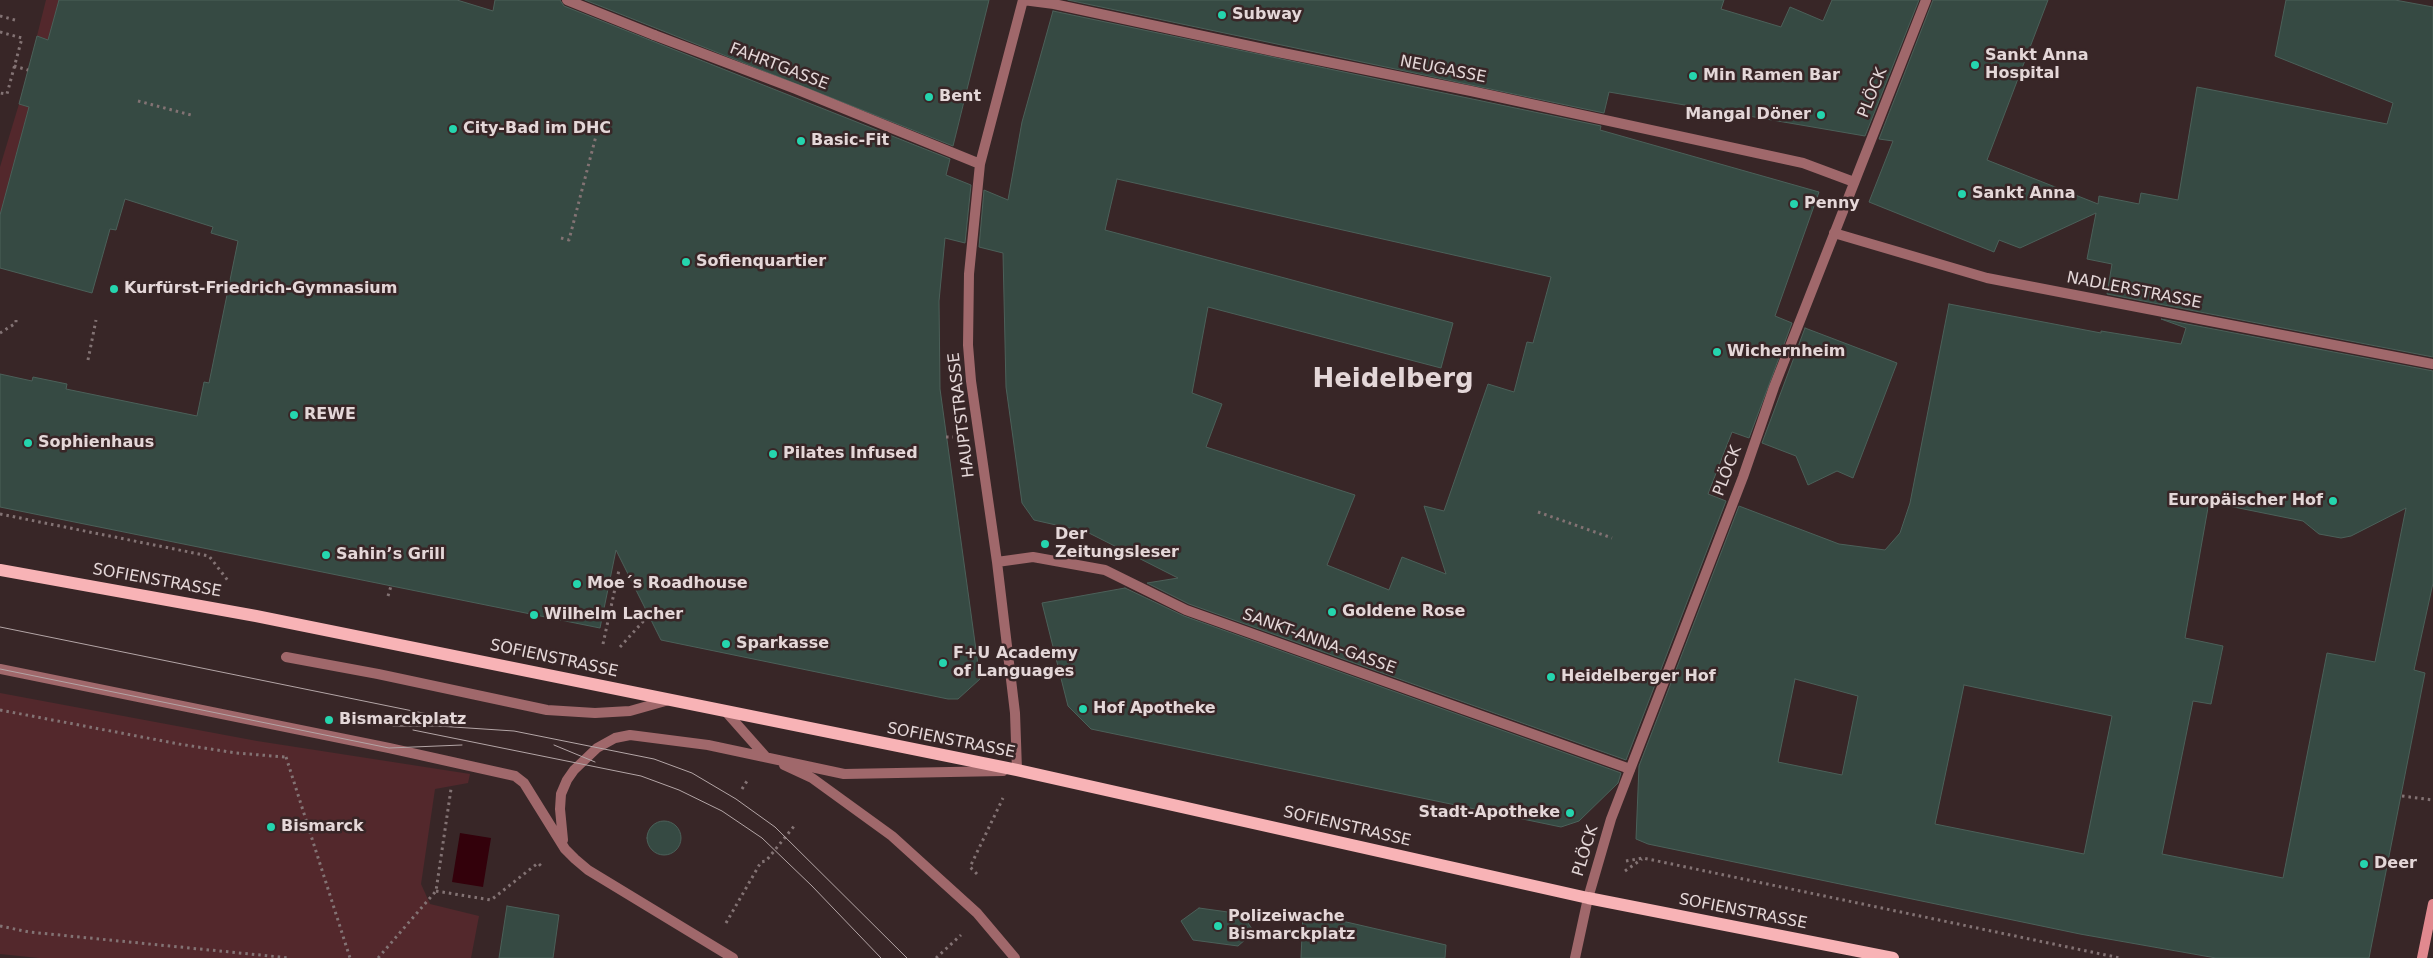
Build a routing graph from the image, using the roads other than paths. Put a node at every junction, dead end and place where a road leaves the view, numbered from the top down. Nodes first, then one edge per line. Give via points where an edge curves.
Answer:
1 (567, 0) edge
2 (1023, 0) edge
3 (1926, 0) edge
4 (980, 164) junction
5 (1854, 182) junction
6 (1834, 233) junction
7 (2433, 364) edge
8 (997, 562) junction
9 (0, 570) edge
10 (286, 657) dead end
11 (0, 669) edge
12 (670, 700) junction
13 (727, 713) junction
14 (764, 756) junction
15 (1630, 769) junction
16 (1017, 770) junction
17 (565, 849) junction
18 (1588, 898) junction
19 (2433, 904) edge
20 (733, 958) edge
21 (1015, 958) edge
22 (1575, 958) edge
23 (1893, 958) edge
24 (2422, 958) edge

1 - 4 street, FAHRTGASSE
2 - 4 street, HAUPTSTRASSE
2 - 5 street, NEUGASSE via 1803,162
3 - 5 street, PLÖCK
4 - 8 street, HAUPTSTRASSE via 969,274 968,346 970,382
5 - 6 street, PLÖCK
6 - 7 street, NADLERSTRASSE via 1987,278
6 - 15 street, PLÖCK
8 - 15 street, SANKT-ANNA-GASSE via 1033,557 1105,570 1186,610
8 - 16 street, HAUPTSTRASSE via 1015,713
9 - 12 main road, SOFIENSTRASSE via 266,618
10 - 12 street via 547,710 630,711
11 - 17 street via 408,751 515,776 524,783
12 - 13 main road, SOFIENSTRASSE
13 - 14 street
13 - 16 main road, SOFIENSTRASSE
14 - 16 street via 844,774
14 - 17 street via 630,735 615,738 598,748 567,780 561,794 560,809
14 - 21 street via 812,778 892,836 976,913
15 - 18 street, PLÖCK via 1611,819
16 - 18 main road, SOFIENSTRASSE
17 - 20 street via 588,870
18 - 22 street, PLÖCK
18 - 23 main road, SOFIENSTRASSE
19 - 24 main road

